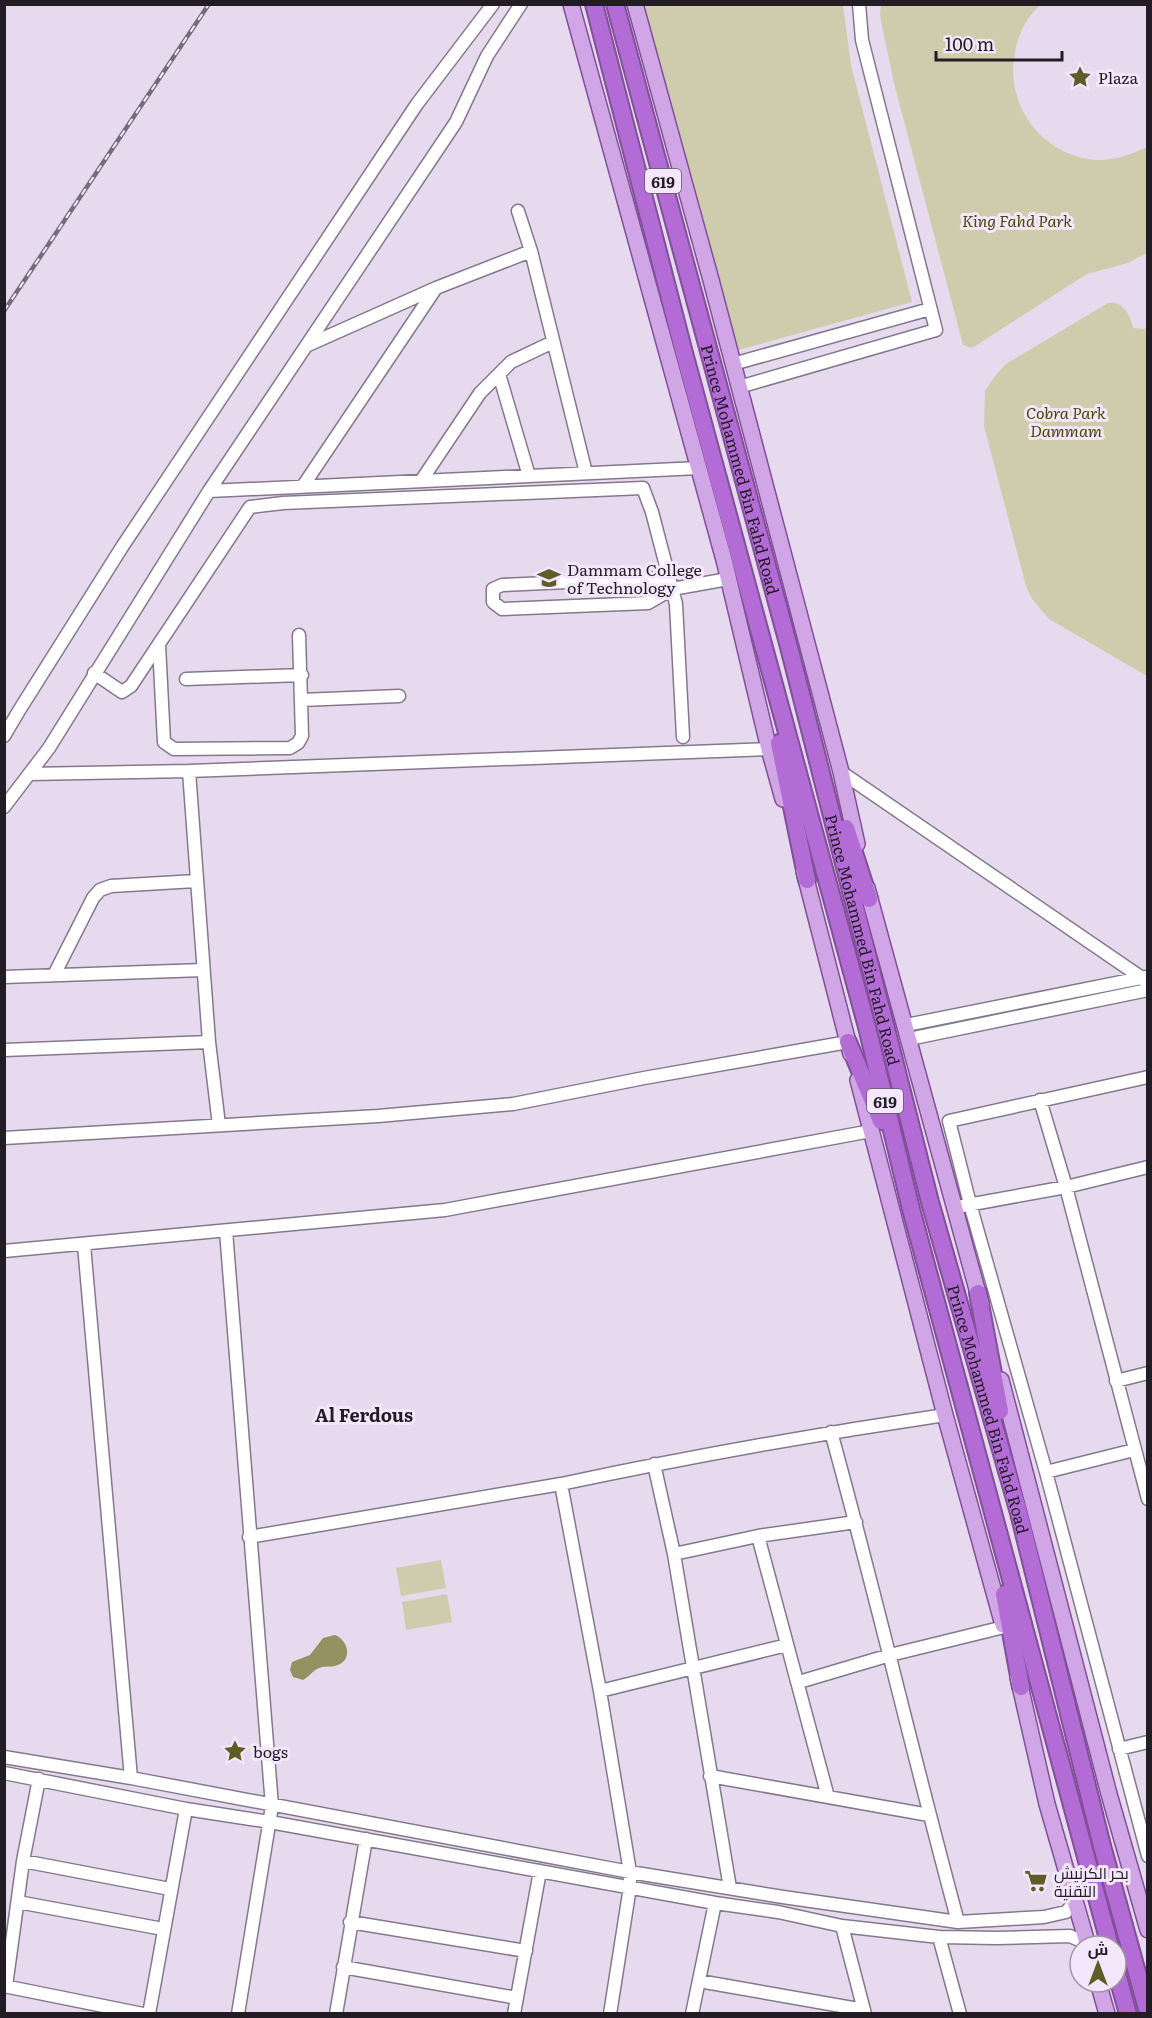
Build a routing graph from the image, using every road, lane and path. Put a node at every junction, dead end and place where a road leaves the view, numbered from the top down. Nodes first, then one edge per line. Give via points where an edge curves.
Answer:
1 (493, 4) edge
2 (521, 4) edge
3 (571, 4) edge
4 (594, 4) edge
5 (615, 4) edge
6 (635, 4) edge
7 (859, 4) edge
8 (518, 211) dead end
9 (531, 250) junction
10 (436, 288) junction
11 (930, 309) junction
12 (553, 342) junction
13 (305, 346) junction
14 (733, 364) junction
15 (499, 374) junction
16 (739, 387) junction
17 (699, 468) junction
18 (586, 473) junction
19 (529, 476) junction
20 (420, 481) junction
21 (303, 486) junction
22 (209, 490) junction
23 (728, 579) junction
24 (672, 589) junction
25 (751, 601) junction
26 (299, 635) dead end
27 (159, 645) junction
28 (789, 647) junction
29 (94, 673) junction
30 (302, 675) junction
31 (186, 679) dead end
32 (399, 696) dead end
33 (301, 700) junction
34 (4, 736) edge
35 (683, 737) dead end
36 (769, 749) junction
37 (189, 771) junction
38 (841, 772) junction
39 (29, 774) junction
40 (4, 807) edge
41 (807, 880) junction
42 (196, 881) junction
43 (869, 899) junction
44 (203, 970) junction
45 (54, 975) junction
46 (4, 977) edge
47 (1146, 980) edge
48 (1148, 990) edge
49 (907, 1032) junction
50 (209, 1042) junction
51 (848, 1042) junction
52 (4, 1050) edge
53 (1148, 1077) edge
54 (1040, 1100) junction
55 (219, 1125) junction
56 (871, 1131) junction
57 (4, 1138) edge
58 (1148, 1167) edge
59 (1066, 1186) junction
60 (962, 1206) junction
61 (910, 1209) junction
62 (226, 1231) junction
63 (84, 1245) junction
64 (4, 1251) edge
65 (978, 1293) junction
66 (1148, 1372) edge
67 (1116, 1381) junction
68 (945, 1415) junction
69 (968, 1422) junction
70 (831, 1432) junction
71 (1134, 1450) junction
72 (654, 1464) junction
73 (1046, 1472) junction
74 (561, 1484) junction
75 (1148, 1499) edge
76 (1019, 1512) junction
77 (856, 1522) junction
78 (758, 1536) junction
79 (249, 1537) junction
80 (674, 1554) junction
81 (1004, 1627) junction
82 (787, 1645) junction
83 (890, 1655) junction
84 (693, 1669) junction
85 (798, 1682) junction
86 (1021, 1687) junction
87 (600, 1691) junction
88 (1148, 1742) edge
89 (1119, 1749) junction
90 (4, 1757) edge
91 (4, 1773) edge
92 (711, 1776) junction
93 (131, 1778) junction
94 (39, 1779) junction
95 (828, 1797) junction
96 (272, 1806) junction
97 (186, 1809) junction
98 (929, 1815) junction
99 (270, 1822) junction
100 (366, 1839) junction
101 (1148, 1856) edge
102 (23, 1861) junction
103 (540, 1871) junction
104 (630, 1872) junction
105 (630, 1887) junction
106 (730, 1888) junction
107 (170, 1889) junction
108 (1076, 1901) junction
109 (18, 1902) junction
110 (715, 1903) junction
111 (1044, 1917) junction
112 (350, 1922) junction
113 (958, 1922) junction
114 (842, 1926) junction
115 (163, 1929) junction
116 (1148, 1930) edge
117 (1085, 1934) edge
118 (1107, 1934) edge
119 (1068, 1936) edge
120 (939, 1937) junction
121 (997, 1938) junction
122 (526, 1951) junction
123 (343, 1967) junction
124 (699, 1981) junction
125 (5, 1986) edge
126 (1101, 1994) edge
127 (1123, 1994) edge
128 (517, 1998) junction
129 (865, 2012) edge
130 (143, 2013) edge
131 (148, 2013) edge
132 (238, 2013) edge
133 (336, 2013) edge
134 (514, 2013) edge
135 (610, 2013) edge
136 (692, 2013) edge
137 (960, 2013) edge
138 (1107, 2013) edge
139 (1128, 2013) edge
140 (1148, 2013) edge

1 - 34 street via 417,104 122,547
2 - 13 street via 487,56 456,122
3 - 17 main road
4 - 25 highway, Prince Mohammed Bin Fahd Road / 619
5 - 28 highway, Prince Mohammed Bin Fahd Road / 619
6 - 14 main road
7 - 11 street via 862,40
8 - 9 street
9 - 10 street
9 - 12 street
10 - 13 street
10 - 21 street
11 - 14 street
11 - 16 street via 936,330
12 - 15 street via 511,362
12 - 18 street
13 - 22 street
14 - 16 main road
15 - 19 street
15 - 20 street via 480,393
16 - 38 main road
17 - 18 street
17 - 23 main road
18 - 19 street
19 - 20 street
20 - 21 street
21 - 22 street
22 - 29 street
23 - 24 street
23 - 36 main road
24 - 24 street via 654,578 502,585 493,589 493,602 502,609 648,603
24 - 27 street via 643,488 272,504 250,507
24 - 35 street
25 - 41 highway
25 - 61 highway, Prince Mohammed Bin Fahd Road / 619 via 867,1027
26 - 30 street
27 - 29 street via 122,692
27 - 33 street via 164,742 174,749 290,748 302,736
28 - 43 highway
28 - 76 highway, Prince Mohammed Bin Fahd Road / 619 via 930,1202
29 - 39 street
30 - 31 street
30 - 33 street
32 - 33 street
36 - 37 street
36 - 41 main road
37 - 39 street
37 - 42 street
38 - 43 main road
38 - 47 street
39 - 40 street
41 - 51 main road
42 - 44 street
42 - 45 street via 100,890
43 - 49 main road
44 - 45 street
44 - 50 street
45 - 46 street
47 - 49 street
48 - 49 street
49 - 60 main road
50 - 52 street
50 - 55 street
51 - 55 street via 513,1104
51 - 56 main road
51 - 61 highway via 879,1116
53 - 54 street
54 - 59 street
54 - 60 street via 949,1121
55 - 57 street
56 - 62 street via 445,1210
56 - 68 main road
58 - 59 street
59 - 60 street
59 - 67 street
60 - 65 main road
60 - 73 street
61 - 69 highway, Prince Mohammed Bin Fahd Road / 619
62 - 63 street
62 - 79 street
63 - 64 street
63 - 93 street
65 - 76 highway
65 - 116 main road
66 - 67 street
67 - 71 street
68 - 70 street
68 - 81 main road
69 - 86 highway
69 - 118 highway, Prince Mohammed Bin Fahd Road / 619
70 - 72 street
70 - 77 street
71 - 73 street
71 - 75 street
72 - 74 street
72 - 80 street
73 - 89 street
74 - 79 street
74 - 87 street
76 - 140 highway, Prince Mohammed Bin Fahd Road / 619
77 - 78 street
77 - 83 street
78 - 80 street
78 - 82 street
79 - 96 street
80 - 84 street
81 - 83 street
81 - 86 main road
82 - 84 street
82 - 85 street
83 - 85 street
83 - 98 street
84 - 87 street
84 - 92 street
85 - 95 street
86 - 108 main road via 1047,1804
87 - 104 street
88 - 89 street
89 - 101 street
90 - 93 street
91 - 94 street
92 - 95 street
92 - 106 street
93 - 96 street
94 - 97 street
94 - 102 street
95 - 98 street
96 - 99 street
96 - 104 street
97 - 99 street
97 - 107 street
98 - 113 street
99 - 100 street
99 - 132 street
100 - 103 street
100 - 112 street
102 - 107 street
102 - 109 street
103 - 105 street
103 - 122 street
104 - 105 street
104 - 106 street
105 - 110 street
105 - 135 street
106 - 113 street
107 - 115 street
108 - 111 street via 1066,1912
108 - 117 main road
109 - 115 street
109 - 125 street
110 - 114 street
110 - 124 street
111 - 113 street
111 - 121 street via 1054,1925 1047,1931
112 - 122 street
112 - 123 street
114 - 120 street
114 - 129 street
115 - 131 street
119 - 121 street
120 - 121 street
120 - 137 street
122 - 128 street
123 - 128 street
123 - 133 street
124 - 129 street
124 - 136 street
125 - 130 street
126 - 138 main road
127 - 139 highway
128 - 134 street

